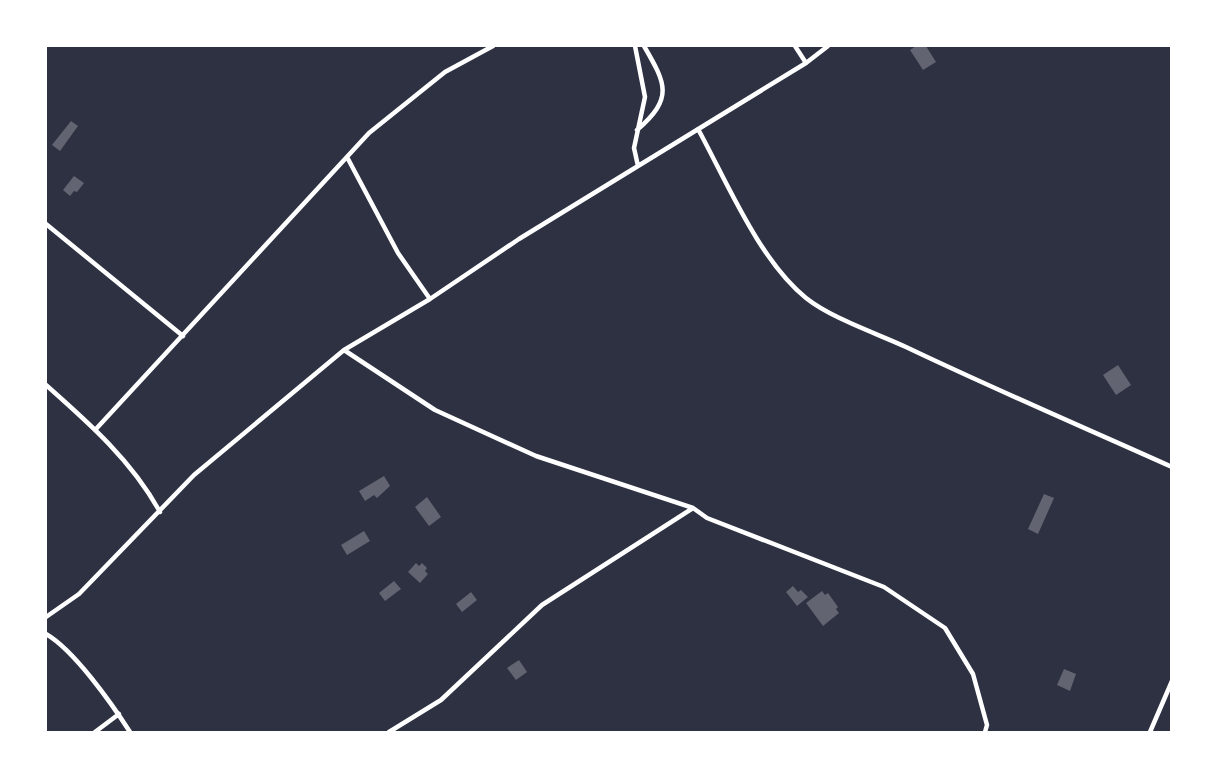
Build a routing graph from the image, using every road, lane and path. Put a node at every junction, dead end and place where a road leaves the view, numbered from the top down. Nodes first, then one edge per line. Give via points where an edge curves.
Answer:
1 (493, 46) edge
2 (635, 46) edge
3 (644, 46) edge
4 (795, 46) edge
5 (828, 46) edge
6 (806, 63) junction
7 (698, 129) junction
8 (636, 130) junction
9 (347, 157) junction
10 (638, 166) junction
11 (46, 224) edge
12 (430, 299) junction
13 (183, 336) junction
14 (344, 350) junction
15 (46, 385) edge
16 (96, 429) junction
17 (1171, 467) edge
18 (693, 508) junction
19 (160, 512) junction
20 (46, 617) edge
21 (46, 634) edge
22 (1171, 681) edge
23 (119, 714) junction
24 (95, 733) edge
25 (130, 733) edge
26 (389, 733) edge
27 (985, 733) edge
28 (1150, 733) edge

1 - 9 street via 445,72 369,133
2 - 8 street via 645,97
3 - 8 street via 664,91 657,110
4 - 6 street
5 - 6 street
6 - 7 street
7 - 10 street
7 - 17 street via 760,244 807,298
8 - 10 street
9 - 12 street via 398,253
9 - 13 street
10 - 12 street
11 - 13 street
12 - 14 street
13 - 16 street
14 - 18 street via 435,410 536,456
14 - 19 street via 194,475
15 - 16 street
16 - 19 street via 146,486
18 - 26 street via 542,605 441,700
18 - 27 street via 708,518 884,587 945,628 973,674 987,725
19 - 20 street via 79,594
21 - 23 street via 60,642
22 - 28 street
23 - 24 street
23 - 25 street

